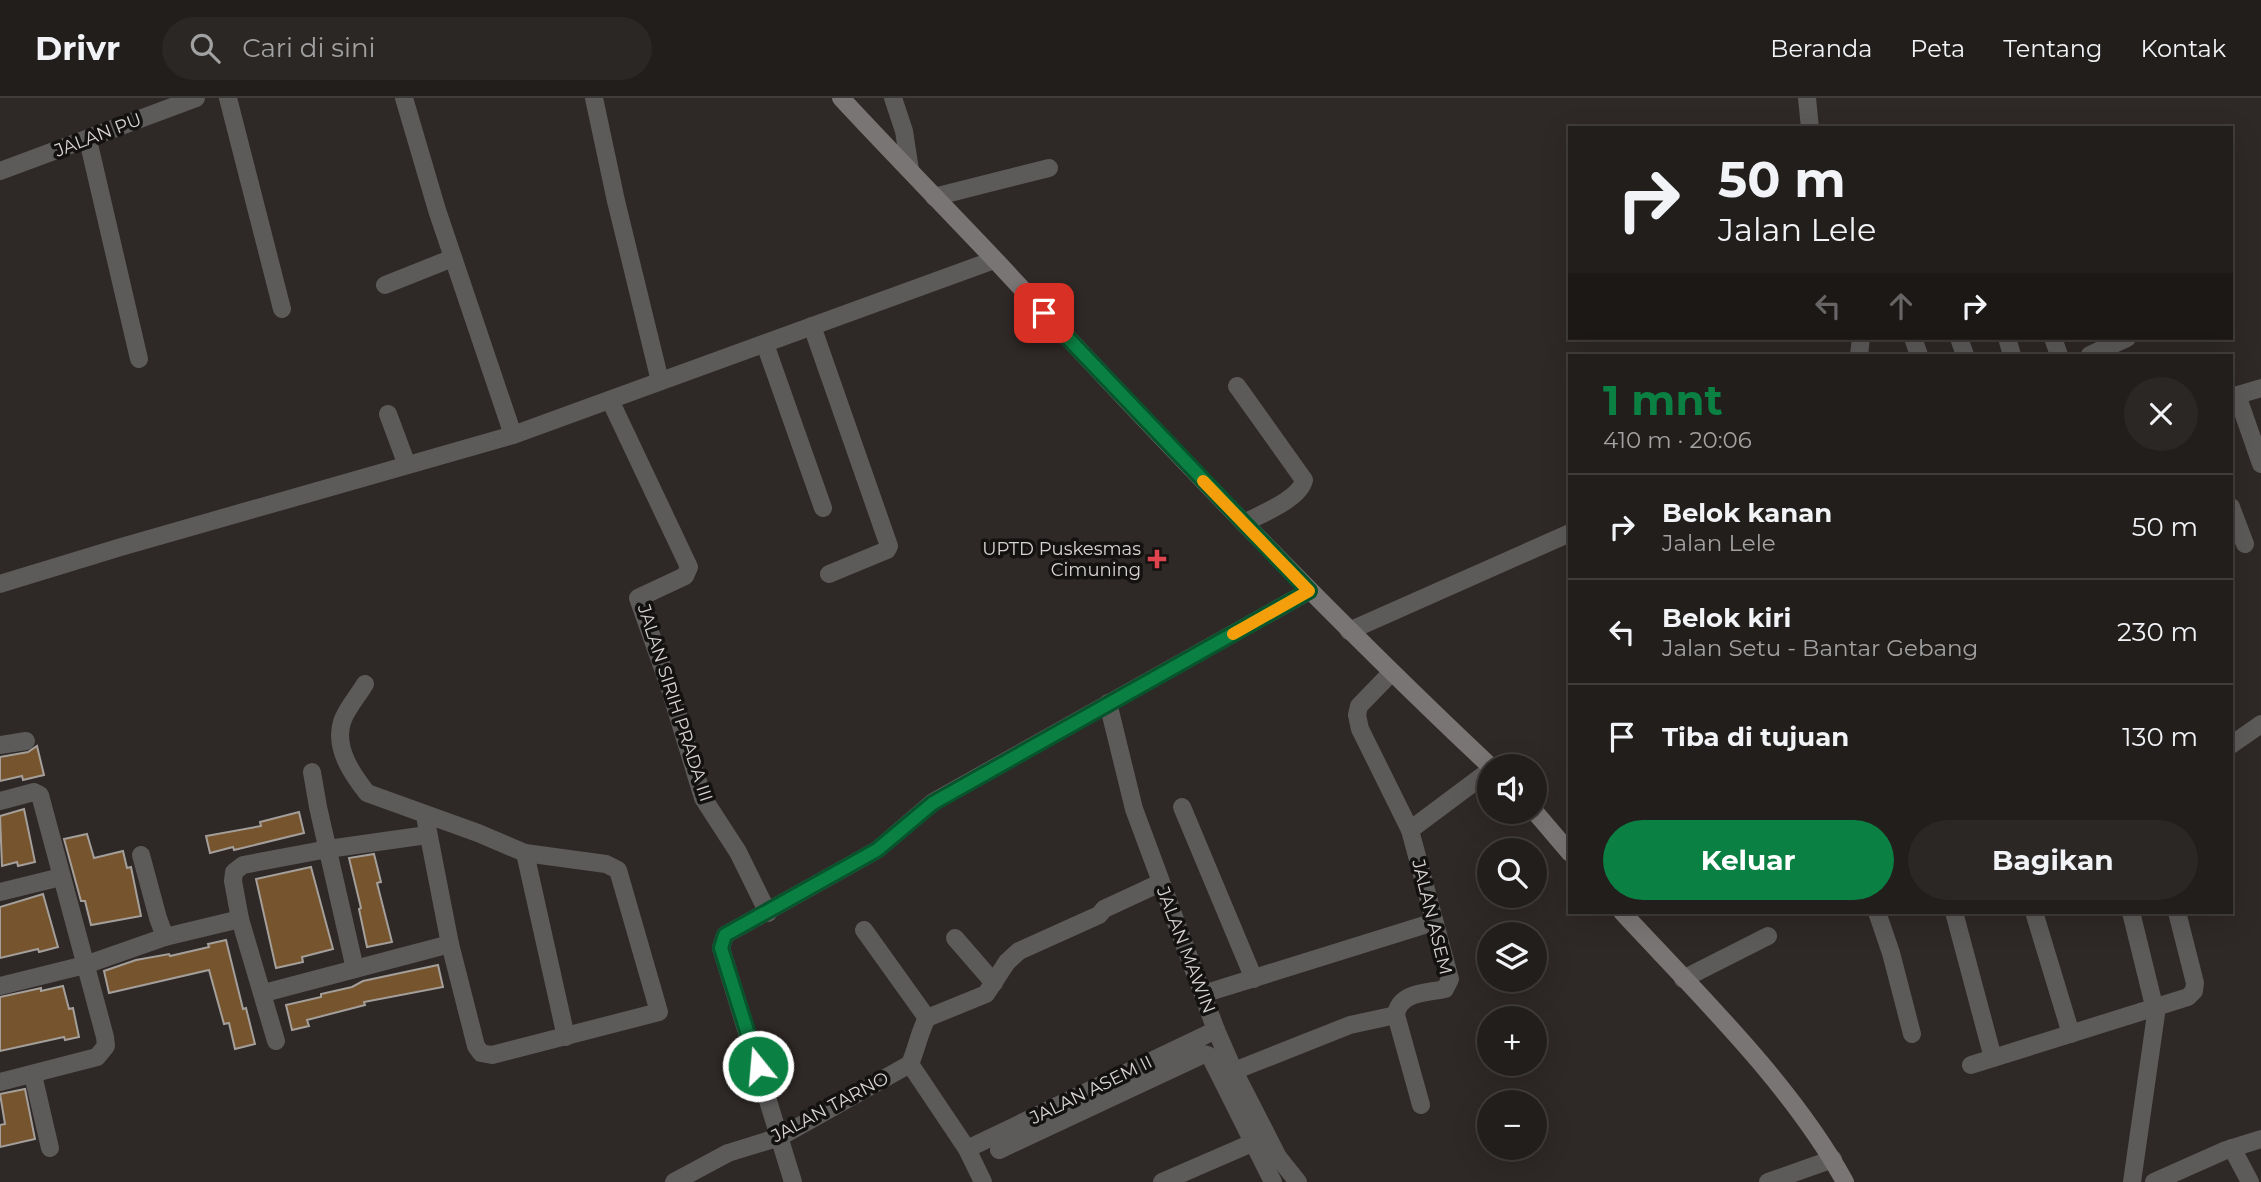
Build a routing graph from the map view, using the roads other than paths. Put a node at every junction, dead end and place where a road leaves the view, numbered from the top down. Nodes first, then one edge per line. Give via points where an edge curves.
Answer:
1 (196, 98) edge
2 (228, 98) edge
3 (404, 98) edge
4 (594, 98) edge
5 (841, 98) edge
6 (893, 98) edge
7 (1807, 98) edge
8 (1810, 126) edge
9 (88, 140) junction
10 (1049, 168) dead end
11 (910, 170) junction
12 (0, 171) edge
13 (934, 197) junction
14 (453, 258) junction
15 (994, 260) junction
16 (385, 285) dead end
17 (282, 309) dead end
18 (812, 326) junction
19 (2107, 341) edge
20 (765, 344) junction
21 (2091, 354) edge
22 (139, 359) dead end
23 (660, 381) junction
24 (1237, 386) dead end
25 (2261, 388) edge
26 (2234, 396) edge
27 (610, 400) junction
28 (388, 414) dead end
29 (513, 435) junction
30 (2261, 464) edge
31 (407, 465) junction
32 (824, 508) dead end
33 (2233, 512) edge
34 (1244, 523) junction
35 (1568, 534) edge
36 (2246, 542) edge
37 (828, 574) dead end
38 (0, 584) edge
39 (1309, 591) junction
40 (1349, 631) junction
41 (1391, 674) junction
42 (365, 684) dead end
43 (1108, 703) junction
44 (2261, 724) edge
45 (26, 741) dead end
46 (2233, 742) edge
47 (0, 745) edge
48 (1477, 757) edge
49 (312, 772) dead end
50 (1477, 778) edge
51 (0, 801) edge
52 (1182, 807) dead end
53 (425, 816) junction
54 (1545, 824) edge
55 (1410, 830) junction
56 (427, 835) junction
57 (328, 849) junction
58 (1568, 851) edge
59 (525, 853) junction
60 (141, 855) dead end
61 (61, 877) junction
62 (1160, 884) junction
63 (0, 892) edge
64 (768, 913) junction
65 (1624, 914) edge
66 (1878, 914) edge
67 (1955, 914) edge
68 (2035, 914) edge
69 (2131, 914) edge
70 (2178, 914) edge
71 (240, 919) junction
72 (1434, 922) junction
73 (864, 930) dead end
74 (1768, 936) dead end
75 (166, 937) junction
76 (955, 938) dead end
77 (450, 944) junction
78 (85, 965) junction
79 (355, 969) junction
80 (1254, 979) junction
81 (1683, 979) junction
82 (994, 984) junction
83 (0, 986) edge
84 (264, 993) junction
85 (1203, 994) junction
86 (2155, 1008) junction
87 (1396, 1015) junction
88 (926, 1018) junction
89 (1216, 1030) junction
90 (1912, 1034) dead end
91 (2071, 1034) junction
92 (566, 1037) junction
93 (276, 1041) dead end
94 (1993, 1058) junction
95 (910, 1064) junction
96 (1971, 1065) dead end
97 (1234, 1072) junction
98 (33, 1075) junction
99 (0, 1082) edge
100 (1421, 1105) dead end
101 (780, 1137) junction
102 (2261, 1139) edge
103 (1252, 1143) junction
104 (50, 1148) dead end
105 (2232, 1148) junction
106 (967, 1149) junction
107 (999, 1150) dead end
108 (1833, 1159) junction
109 (674, 1182) edge
110 (793, 1182) edge
111 (983, 1182) edge
112 (1162, 1182) edge
113 (1273, 1182) edge
114 (1298, 1182) edge
115 (1768, 1182) edge
116 (1845, 1182) edge
117 (2132, 1182) edge
118 (2154, 1182) edge
119 (2250, 1182) edge

1 - 9 street, JALAN PU
2 - 17 street
3 - 14 street
4 - 23 street
5 - 11 main road
6 - 11 street
7 - 8 street
9 - 12 street, JALAN PU
9 - 22 street
10 - 13 street
11 - 13 main road
13 - 15 main road
14 - 16 street
14 - 29 street
15 - 18 street
15 - 34 main road
18 - 20 street
18 - 37 street via 889,546
19 - 21 street
20 - 23 street
20 - 32 street
23 - 27 street
24 - 34 street via 1304,480 1294,495
25 - 26 street
26 - 30 street
27 - 29 street
27 - 64 street, JALAN SIRIH PRADA III via 690,567 685,576 638,598 704,798
28 - 31 street
29 - 31 street
31 - 38 street
33 - 36 street
34 - 39 main road
35 - 40 street
39 - 40 main road
39 - 43 street
40 - 41 main road
41 - 48 main road
41 - 55 street, JALAN ASEM via 1359,706 1357,715
42 - 53 street via 342,722 339,743 348,765 367,793
43 - 62 street, JALAN MAWIN via 1134,809
43 - 64 street via 933,803 877,850
44 - 46 street
45 - 47 street
49 - 57 street
50 - 55 street
51 - 61 street via 34,792 40,795
52 - 80 street
53 - 56 street
53 - 59 street
54 - 58 main road
55 - 72 street, JALAN ASEM
56 - 57 street
56 - 77 street
57 - 71 street via 243,865 234,872
57 - 79 street
59 - 92 street
59 - 92 street via 606,864 618,870 659,1013
60 - 75 street
61 - 63 street
61 - 78 street
62 - 82 street via 1020,951
62 - 85 street, JALAN MAWIN
64 - 101 street via 725,935 721,948
65 - 81 main road
66 - 90 street
67 - 94 street
68 - 91 street
69 - 86 street
70 - 86 street via 2194,991
71 - 75 street
71 - 84 street
72 - 80 street
72 - 87 street, JALAN ASEM via 1449,984 1445,989 1404,997
73 - 88 street
74 - 81 street
75 - 78 street
76 - 82 street
77 - 79 street
77 - 92 street via 481,1053 492,1055
78 - 83 street
78 - 98 street via 106,1046 97,1057
79 - 84 street
80 - 85 street
81 - 108 main road via 1747,1049
82 - 88 street via 986,994
84 - 93 street
85 - 89 street, JALAN MAWIN
86 - 91 street
86 - 117 street
87 - 97 street via 1350,1025
87 - 100 street
88 - 95 street
89 - 97 street, JALAN MAWIN
89 - 106 street, JALAN ASEM II
91 - 94 street
94 - 96 street
95 - 101 street, JALAN TARNO
95 - 106 street
97 - 114 street, JALAN MAWIN via 1278,1157
98 - 99 street
98 - 104 street
101 - 109 street, JALAN TARNO via 728,1153
101 - 110 street
102 - 105 street
103 - 107 street via 1210,1056 1204,1054
103 - 112 street
103 - 113 street
105 - 118 street
105 - 119 street
106 - 111 street
108 - 115 street
108 - 116 main road

